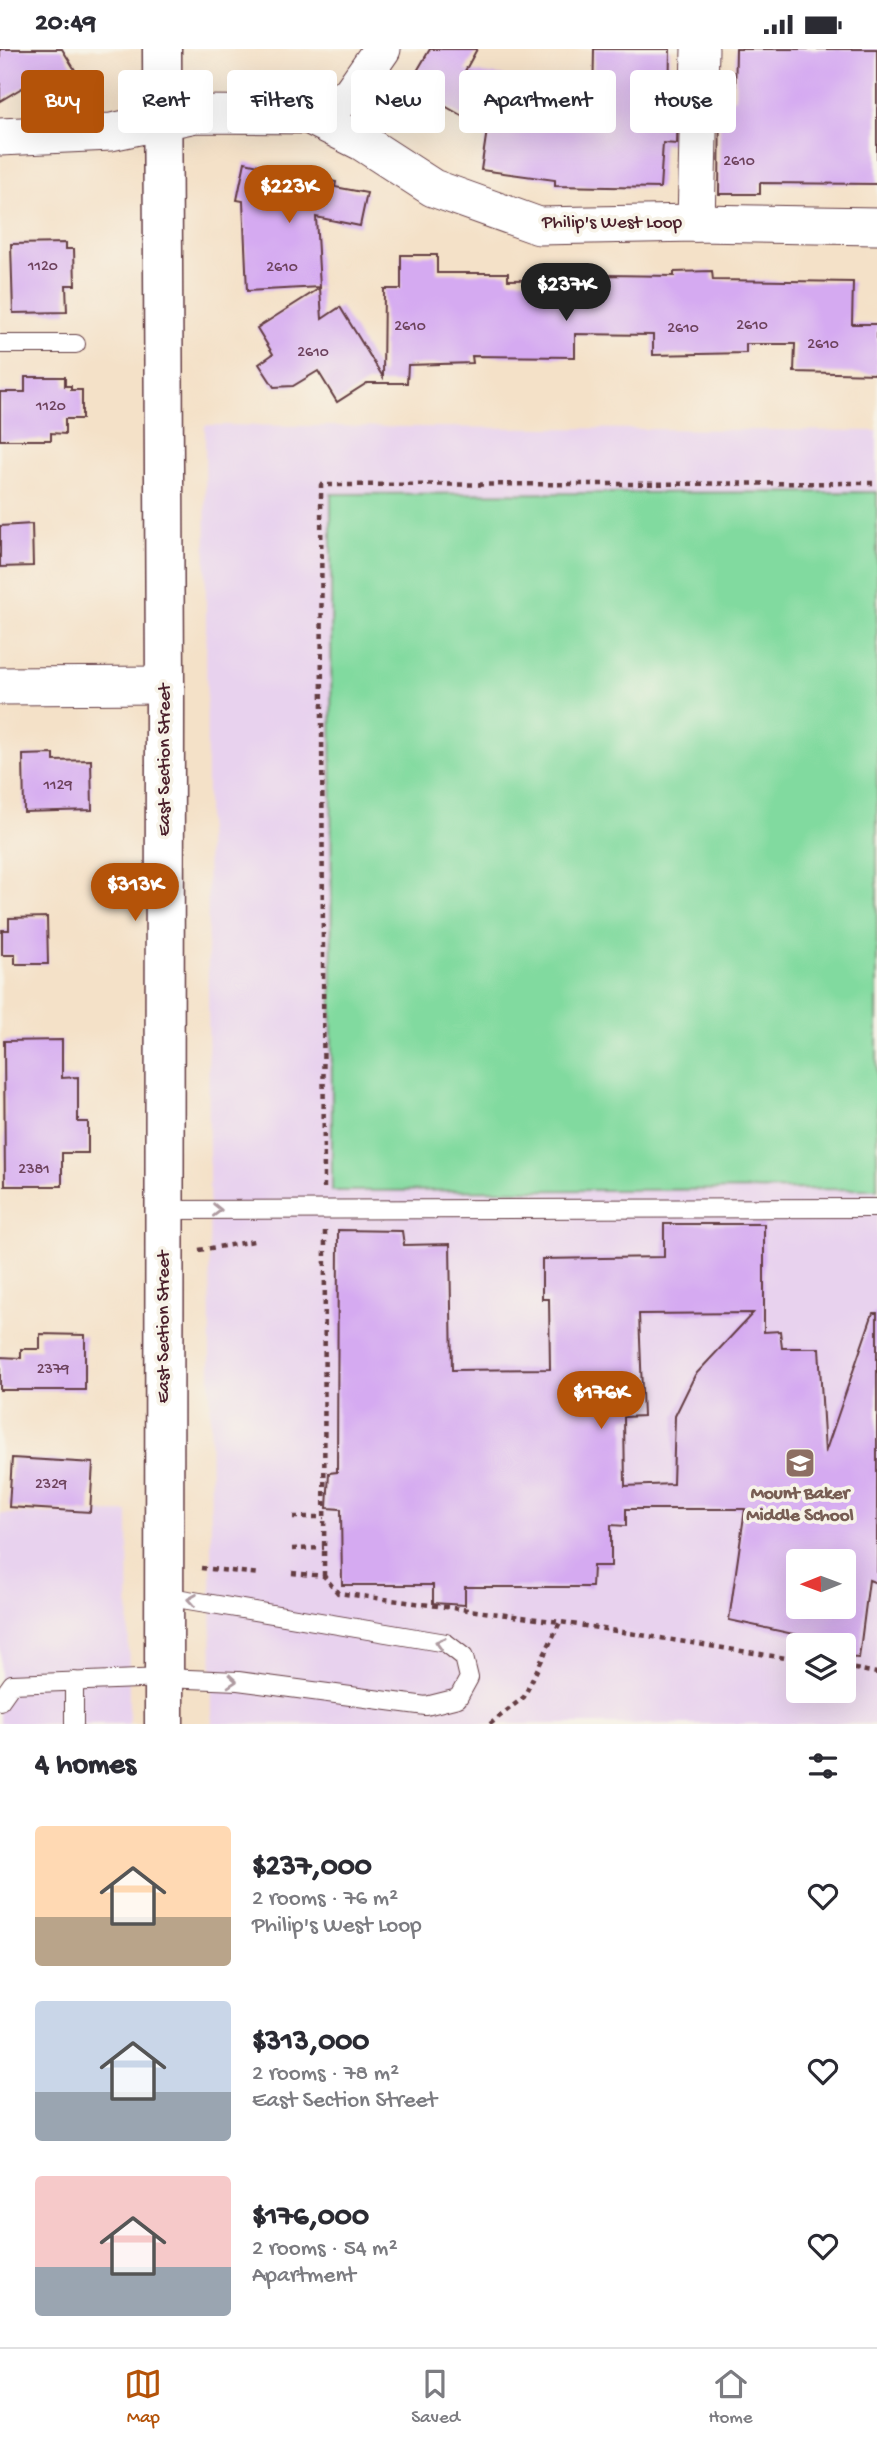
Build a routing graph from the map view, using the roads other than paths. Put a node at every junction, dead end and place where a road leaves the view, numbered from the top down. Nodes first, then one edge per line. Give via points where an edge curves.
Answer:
1 (162, 49) edge
2 (383, 49) edge
3 (700, 49) edge
4 (162, 70) edge
5 (337, 101) edge
6 (337, 130) edge
7 (118, 131) edge
8 (163, 133) edge
9 (0, 137) edge
10 (696, 223) junction
11 (877, 226) edge
12 (0, 344) edge
13 (76, 344) dead end
14 (165, 685) junction
15 (0, 686) edge
16 (877, 1208) edge
17 (164, 1210) junction
18 (164, 1596) junction
19 (164, 1678) junction
20 (74, 1681) junction
21 (0, 1701) edge
22 (74, 1724) edge
23 (164, 1724) edge

1 - 4 street, East Section Street
2 - 5 street via 350,95
3 - 10 street
6 - 10 street, Philip's West Loop via 433,188 539,226
7 - 9 street, Philip's West Loop
8 - 14 street, East Section Street
10 - 11 street, Philip's West Loop
12 - 13 lane
14 - 15 street
14 - 17 street, East Section Street
17 -> 16 lane
17 - 18 street, East Section Street
18 - 19 street, East Section Street
19 -> 18 lane via 238,1681 426,1706 458,1698 468,1678 464,1657 446,1643
19 - 20 lane
19 - 23 street, East Section Street
20 - 21 lane via 12,1684
20 - 22 lane

